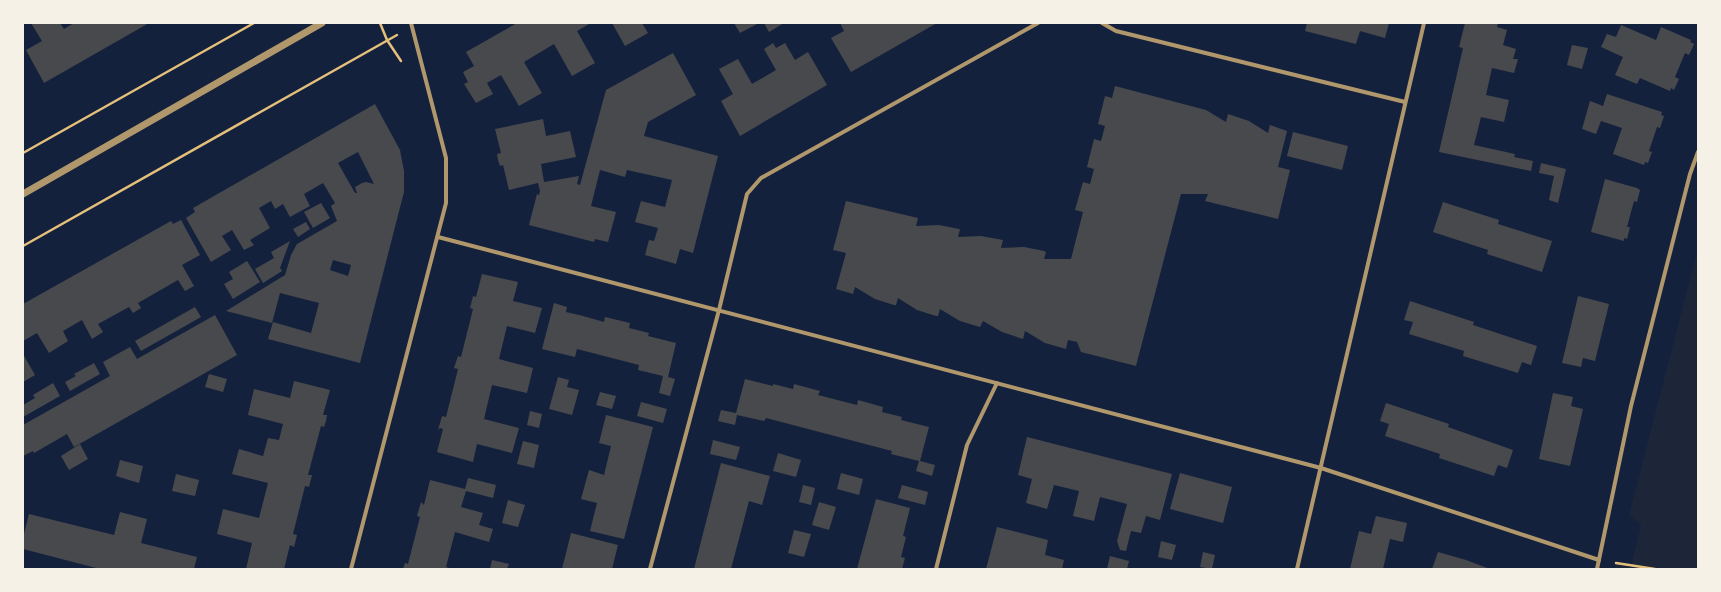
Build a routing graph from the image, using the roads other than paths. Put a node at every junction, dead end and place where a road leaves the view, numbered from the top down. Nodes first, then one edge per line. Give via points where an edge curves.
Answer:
1 (322, 23) edge
2 (1038, 23) edge
3 (1102, 23) edge
4 (1424, 23) edge
5 (412, 25) edge
6 (1405, 102) junction
7 (1698, 152) edge
8 (23, 194) edge
9 (438, 237) junction
10 (719, 310) junction
11 (997, 383) junction
12 (1322, 468) junction
13 (1599, 560) junction
14 (351, 569) edge
15 (650, 569) edge
16 (936, 569) edge
17 (1297, 569) edge
18 (1597, 569) edge

1 - 8 street
2 - 10 street via 761,178 747,194
3 - 6 street via 1116,31
4 - 6 street
5 - 9 street via 446,158 446,203
6 - 12 street
7 - 13 street via 1690,174 1631,406
9 - 10 street
9 - 14 street
10 - 11 street
10 - 15 street
11 - 12 street
11 - 16 street via 967,445
12 - 13 street
12 - 17 street
13 - 18 street

